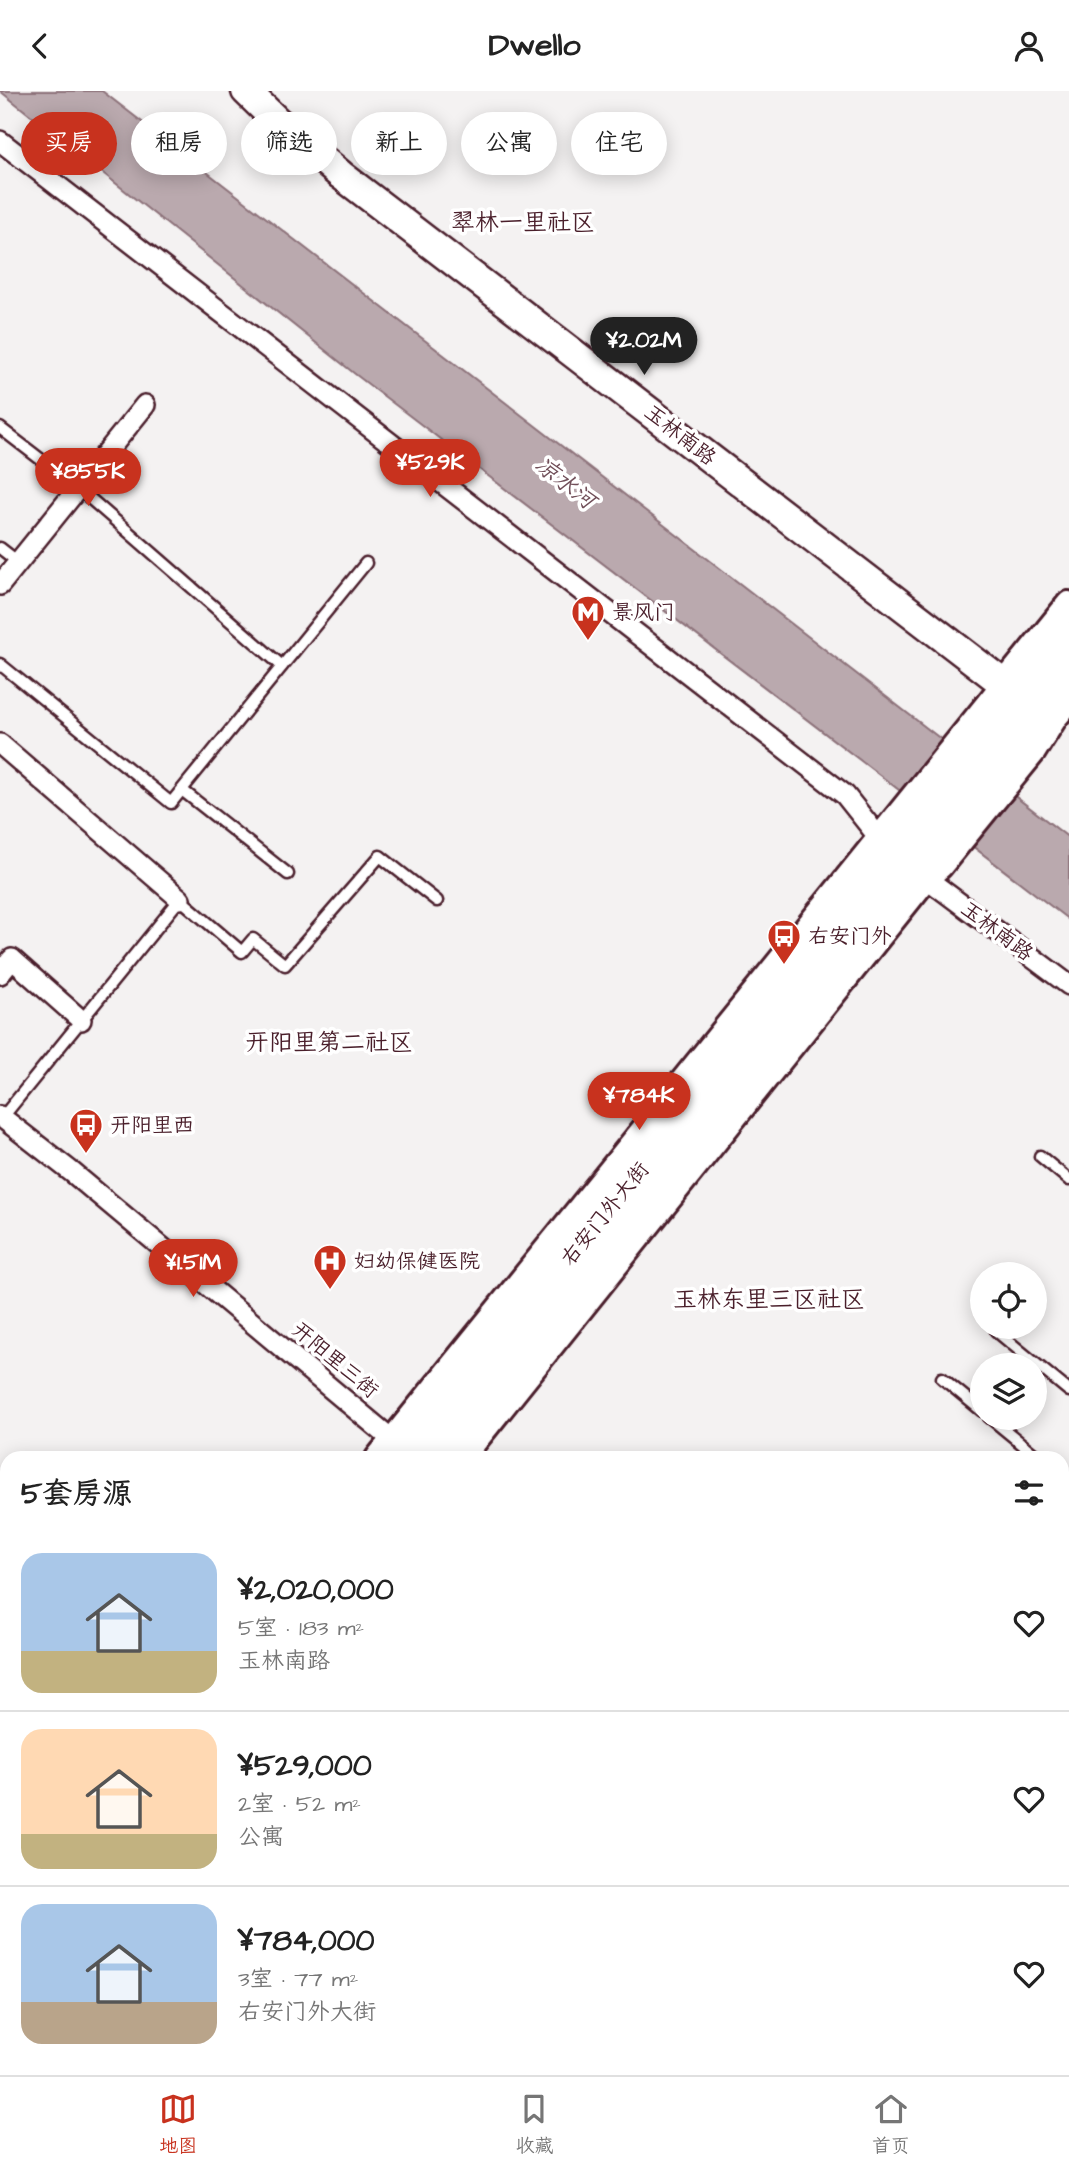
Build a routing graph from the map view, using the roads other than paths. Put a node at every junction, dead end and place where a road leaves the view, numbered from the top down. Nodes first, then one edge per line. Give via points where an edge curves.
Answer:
1 (246, 91) edge
2 (0, 141) edge
3 (145, 405) dead end
4 (0, 428) edge
5 (78, 488) junction
6 (0, 548) edge
7 (18, 562) junction
8 (366, 563) dead end
9 (0, 585) edge
10 (1069, 604) edge
11 (1069, 636) edge
12 (0, 664) edge
13 (282, 666) junction
14 (1069, 670) edge
15 (1043, 705) edge
16 (1007, 732) junction
17 (0, 744) edge
18 (182, 790) junction
19 (911, 850) junction
20 (288, 874) dead end
21 (180, 898) junction
22 (437, 901) dead end
23 (4, 961) edge
24 (1069, 985) edge
25 (81, 1020) junction
26 (1, 1117) edge
27 (1040, 1156) dead end
28 (1069, 1180) edge
29 (1006, 1339) edge
30 (942, 1378) dead end
31 (1069, 1391) edge
32 (970, 1401) edge
33 (1005, 1430) edge
34 (403, 1451) edge
35 (410, 1451) edge
36 (466, 1451) edge
37 (1030, 1451) edge

1 - 15 main road, 玉林南路 via 341,175
2 - 19 street, 玉林南路
3 - 5 street
4 - 5 lane
5 - 7 street
5 - 13 lane
6 - 7 lane
7 - 9 street
8 - 13 lane
10 - 15 street
11 - 15 main road
12 - 18 lane via 172,803
13 - 18 lane
14 - 15 main road
15 - 16 main road
15 - 16 street
16 - 19 main road, 右安门外大街
16 - 19 street
17 - 21 street
18 - 20 lane
19 - 24 street, 玉林南路
19 - 35 main road, 右安门外大街
19 - 36 street
21 - 22 lane via 242,951 253,939 285,965 380,856
21 - 25 lane
23 - 25 street
25 - 26 lane
26 - 34 street, 开阳里三街
27 - 28 lane
29 - 31 lane
30 - 32 lane
33 - 37 lane

